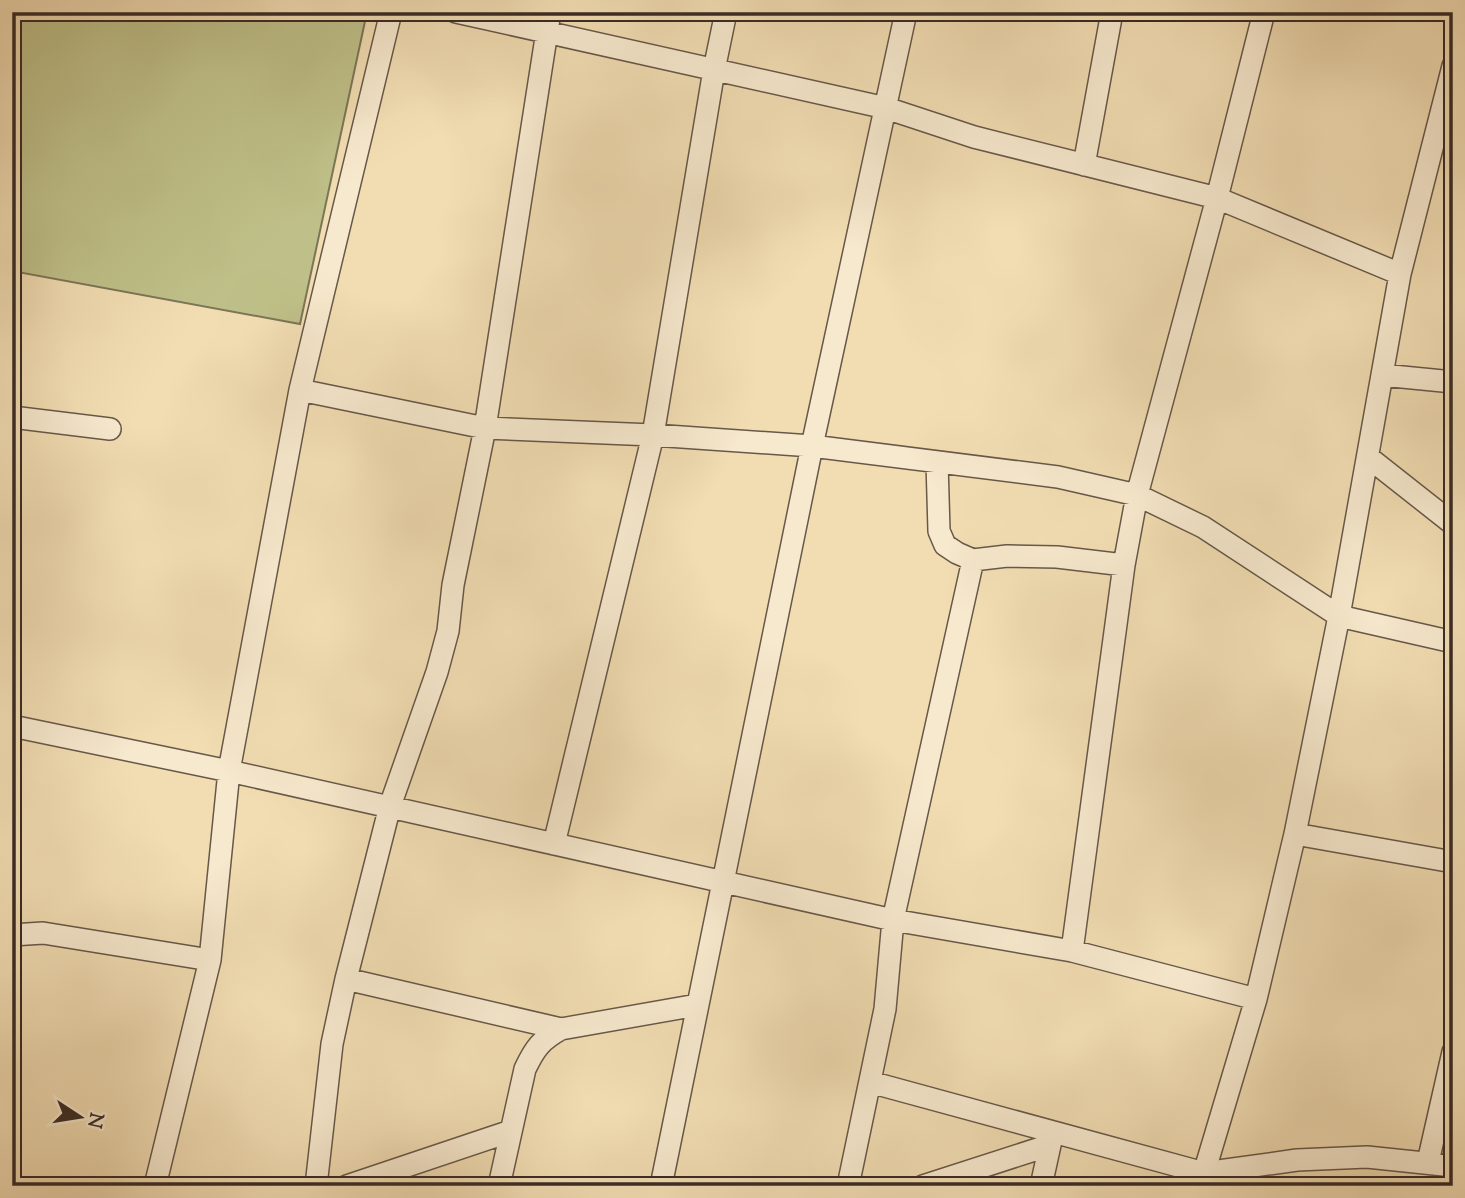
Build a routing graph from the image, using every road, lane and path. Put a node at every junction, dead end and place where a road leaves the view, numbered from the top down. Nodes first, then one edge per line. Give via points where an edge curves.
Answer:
1 (391, 12) edge
2 (456, 12) edge
3 (726, 12) edge
4 (906, 12) edge
5 (1112, 12) edge
6 (1264, 12) edge
7 (549, 22) edge
8 (1453, 66) edge
9 (714, 69) junction
10 (886, 108) junction
11 (1084, 165) junction
12 (1217, 198) junction
13 (1400, 274) junction
14 (1382, 375) junction
15 (1453, 382) edge
16 (300, 390) junction
17 (12, 417) edge
18 (485, 428) junction
19 (110, 429) dead end
20 (653, 435) junction
21 (811, 446) junction
22 (1368, 457) junction
23 (937, 462) junction
24 (1137, 495) junction
25 (1453, 524) edge
26 (973, 560) junction
27 (1124, 565) junction
28 (1339, 616) junction
29 (1453, 642) edge
30 (12, 726) edge
31 (229, 771) junction
32 (390, 806) junction
33 (1295, 834) junction
34 (554, 844) junction
35 (1453, 862) edge
36 (723, 882) junction
37 (892, 920) junction
38 (12, 935) edge
39 (1072, 951) junction
40 (210, 960) junction
41 (346, 979) junction
42 (1256, 999) junction
43 (697, 1005) junction
44 (561, 1029) junction
45 (1453, 1052) edge
46 (870, 1082) junction
47 (511, 1132) junction
48 (1052, 1139) junction
49 (1428, 1162) junction
50 (1453, 1166) edge
51 (1203, 1179) edge
52 (155, 1186) edge
53 (316, 1186) edge
54 (347, 1186) edge
55 (499, 1186) edge
56 (661, 1186) edge
57 (848, 1186) edge
58 (923, 1186) edge
59 (1041, 1186) edge

1 - 16 street
2 - 7 street
3 - 9 street
4 - 10 street
5 - 11 street
6 - 12 street
7 - 9 street
7 - 18 street
8 - 13 street
9 - 10 street
9 - 20 street
10 - 11 street via 974,137
10 - 21 street
11 - 12 street
12 - 13 street
12 - 24 street
13 - 14 street
14 - 15 street
14 - 22 street
16 - 18 street
16 - 31 street
17 - 19 street
18 - 20 street
18 - 32 street via 437,672
20 - 21 street
20 - 34 street
21 - 23 street
21 - 36 street
22 - 25 street
22 - 28 street
23 - 24 street via 1058,477
23 - 26 street via 939,531 946,545
24 - 27 street
24 - 28 street via 1203,527
26 - 27 street via 1057,557
26 - 37 street
27 - 39 street
28 - 29 street
28 - 33 street
30 - 31 street
31 - 32 street
31 - 40 street
32 - 34 street
32 - 41 street
33 - 35 street
33 - 42 street
34 - 36 street
36 - 37 street
36 - 43 street
37 - 39 street
37 - 46 street via 885,1009
38 - 40 street via 43,933
39 - 42 street
40 - 52 street
41 - 44 street
41 - 53 street via 332,1044
42 - 51 street
43 - 44 street
43 - 56 street
44 - 47 street via 544,1038 525,1069
45 - 49 street
46 - 48 street
46 - 57 street
47 - 54 street
47 - 55 street
48 - 51 street via 1115,1148
48 - 58 street
48 - 59 street
49 - 50 street
49 - 51 street via 1367,1157 1297,1160

